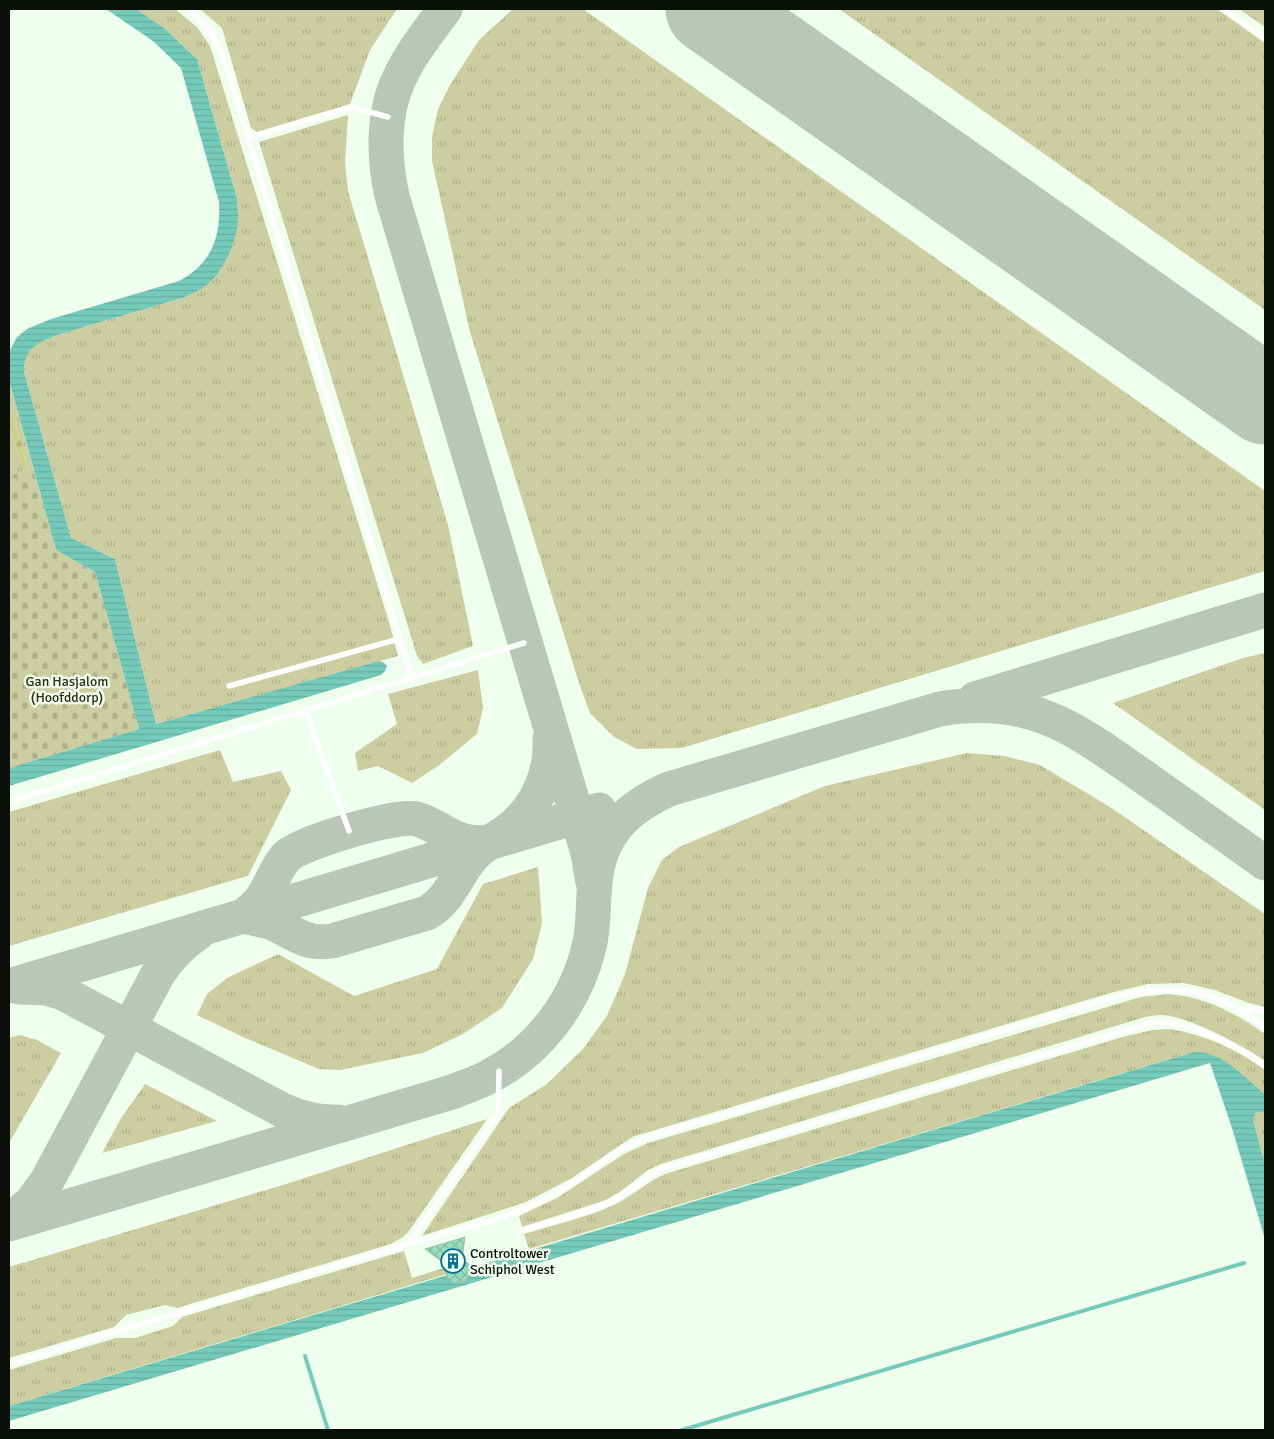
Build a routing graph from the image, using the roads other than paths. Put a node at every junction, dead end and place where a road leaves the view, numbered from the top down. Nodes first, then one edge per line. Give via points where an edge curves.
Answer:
1 (189, 9) edge
2 (1223, 9) edge
3 (1265, 39) edge
4 (388, 116) dead end
5 (250, 137) junction
6 (399, 639) junction
7 (524, 643) dead end
8 (412, 679) junction
9 (230, 686) dead end
10 (306, 712) junction
11 (9, 802) edge
12 (350, 831) dead end
13 (1241, 1009) junction
14 (1265, 1011) edge
15 (1265, 1026) edge
16 (1265, 1066) edge
17 (499, 1071) dead end
18 (523, 1230) dead end
19 (408, 1244) junction
20 (9, 1364) edge

1 - 5 lane via 212,33 226,64
2 - 3 lane
4 - 5 lane via 352,107
5 - 6 lane
6 - 8 lane
6 - 9 lane
7 - 8 lane
8 - 10 lane
10 - 11 lane
10 - 12 lane
13 - 14 lane
13 - 15 lane
13 - 19 lane via 1206,994 1168,988 1112,998 646,1138 621,1149 567,1187 527,1208
16 - 18 lane via 1225,1041 1182,1024 1150,1023 661,1169 616,1199
17 - 19 lane via 498,1114
19 - 20 lane

